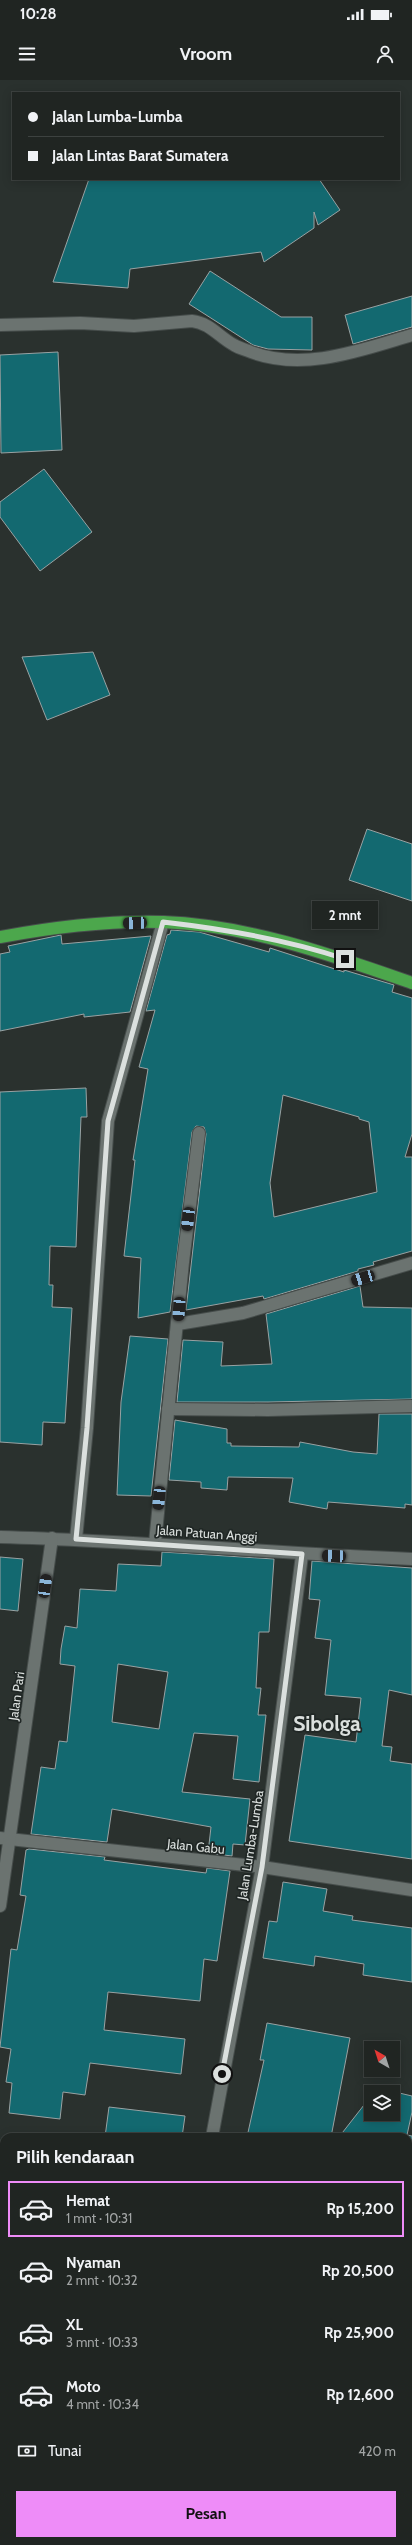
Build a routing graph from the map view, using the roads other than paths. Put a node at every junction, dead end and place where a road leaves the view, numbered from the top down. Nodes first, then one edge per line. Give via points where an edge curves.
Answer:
1 (0, 325) edge
2 (412, 335) edge
3 (163, 922) junction
4 (0, 937) edge
5 (412, 983) edge
6 (199, 1133) dead end
7 (412, 1263) edge
8 (178, 1324) junction
9 (412, 1406) edge
10 (168, 1409) junction
11 (0, 1537) edge
12 (52, 1538) junction
13 (76, 1539) junction
14 (155, 1543) junction
15 (302, 1554) junction
16 (412, 1559) edge
17 (5, 1838) edge
18 (262, 1867) junction
19 (412, 1890) edge
20 (0, 1906) edge
21 (213, 2133) edge

1 - 2 street via 80,323 134,326 202,322 240,347 258,354 288,360 339,356
3 - 4 highway via 66,925
3 - 5 highway via 224,930 318,950
3 - 13 street via 108,1121 87,1428
6 - 8 street
7 - 8 street via 243,1314
8 - 10 street
9 - 10 street via 268,1410
10 - 14 street
11 - 12 street, Jalan Patuan Anggi
12 - 13 street, Jalan Patuan Anggi
12 - 17 street, Jalan Pari
13 - 14 street, Jalan Patuan Anggi
14 - 15 street, Jalan Patuan Anggi
15 - 16 street, Jalan Patuan Anggi
15 - 18 street, Jalan Lumba-Lumba
17 - 18 street, Jalan Gabu
17 - 20 street, Jalan Pari
18 - 19 street, Jalan Gabu
18 - 21 street, Jalan Lumba-Lumba

